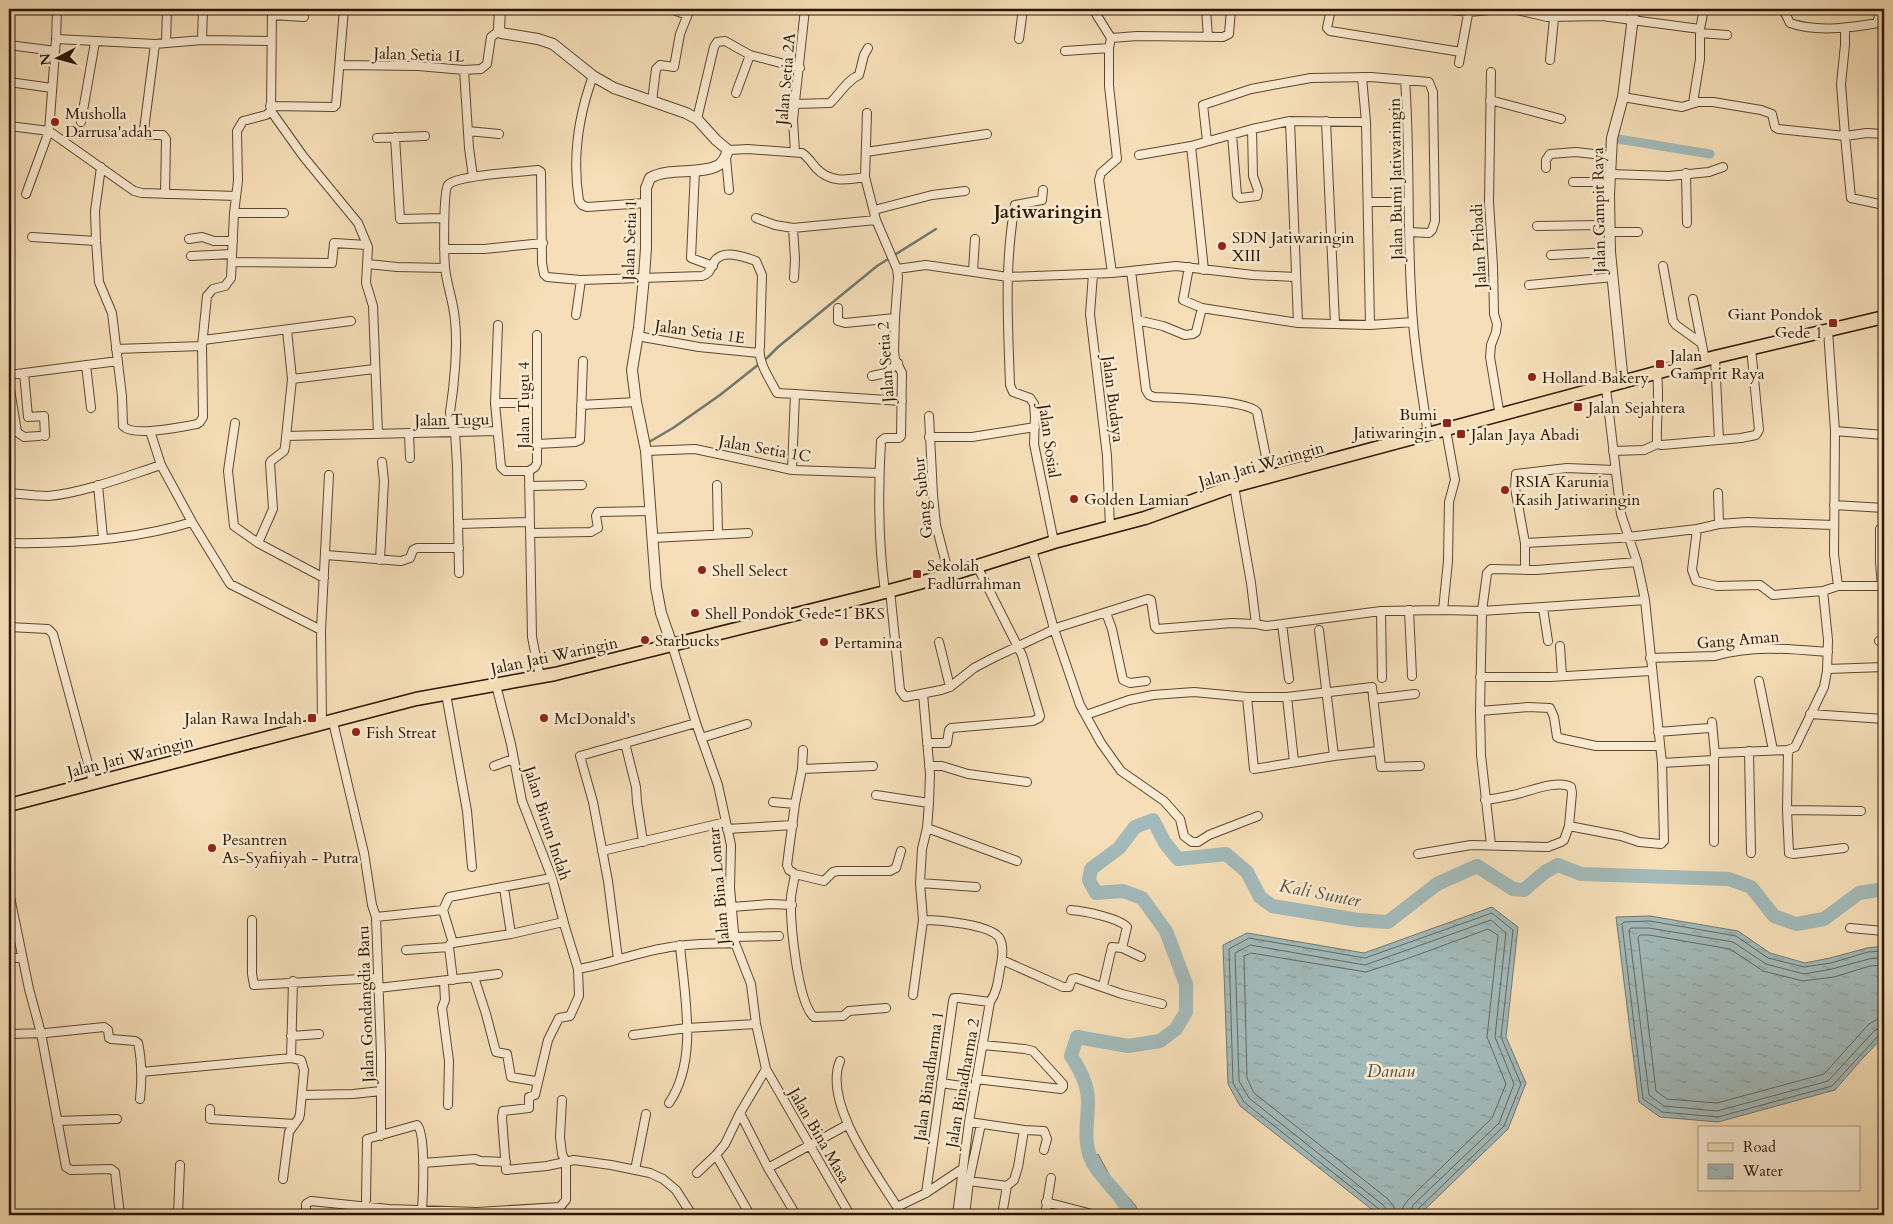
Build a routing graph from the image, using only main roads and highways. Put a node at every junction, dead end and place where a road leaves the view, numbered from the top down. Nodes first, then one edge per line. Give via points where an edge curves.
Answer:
1 (1884, 317) edge
2 (9, 805) edge

1 - 2 main road, Jalan Jati Waringin via 1751,348 1234,486 1145,518 949,575 540,677 416,699

